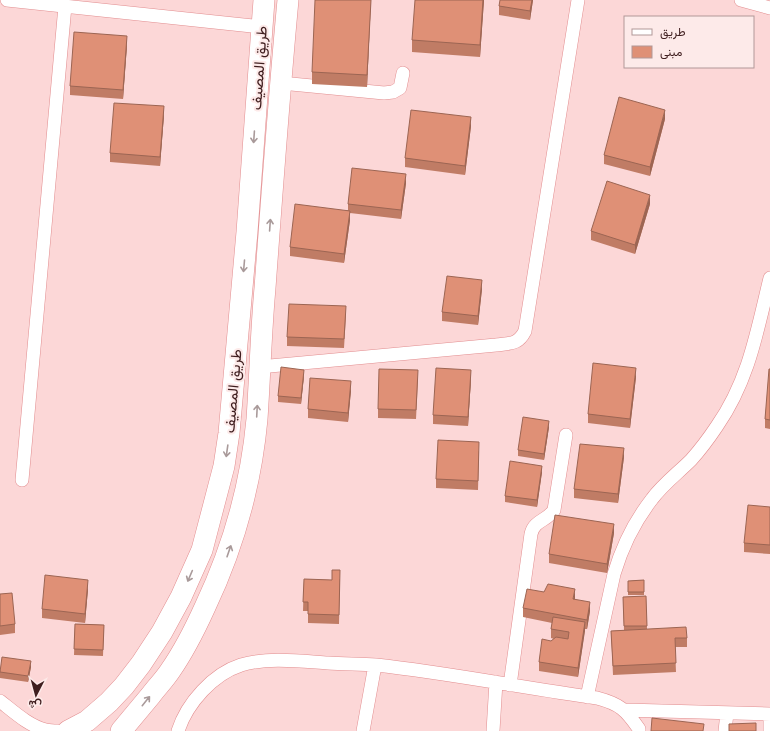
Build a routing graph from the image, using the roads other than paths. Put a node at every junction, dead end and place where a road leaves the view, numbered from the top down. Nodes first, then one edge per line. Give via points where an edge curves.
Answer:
1 (7, 0) edge
2 (264, 0) edge
3 (288, 0) edge
4 (578, 0) edge
5 (740, 0) edge
6 (65, 6) junction
7 (770, 8) edge
8 (262, 27) junction
9 (403, 73) dead end
10 (281, 83) junction
11 (770, 278) edge
12 (259, 367) junction
13 (566, 435) dead end
14 (22, 480) dead end
15 (375, 665) junction
16 (496, 682) junction
17 (510, 685) junction
18 (587, 697) junction
19 (0, 702) edge
20 (624, 710) junction
21 (727, 713) junction
22 (770, 714) edge
23 (24, 731) edge
24 (58, 731) edge
25 (69, 731) edge
26 (121, 731) edge
27 (178, 731) edge
28 (363, 731) edge
29 (493, 731) edge
30 (639, 731) edge
31 (725, 731) edge
32 (770, 731) edge

1 - 6 street
2 - 8 main road, طريق المصيف
3 - 10 main road, طريق المصيف
4 - 12 street via 525,331 521,338 515,342 496,345
5 - 7 street
6 - 8 street
6 - 14 street
8 -> 25 main road, طريق المصيف via 229,433 218,494 202,550 162,632 124,686 87,721
9 - 10 street via 400,88 384,93
12 -> 10 main road, طريق المصيف
11 - 18 street via 748,367 729,408 691,459 653,498 625,541 614,574
26 -> 12 main road, طريق المصيف via 170,672 198,624 228,556 244,500 250,465
13 - 17 street via 554,510 533,527 531,534
15 - 16 street
15 - 27 street via 269,661 239,666 208,684 195,699
15 - 28 street
16 - 17 street
16 - 29 street
17 - 18 street
18 - 20 street via 610,702
19 - 23 street
19 - 24 street via 38,727
20 - 21 street
20 - 30 street
21 - 22 street
21 - 31 street
22 - 32 street
24 - 25 main road

